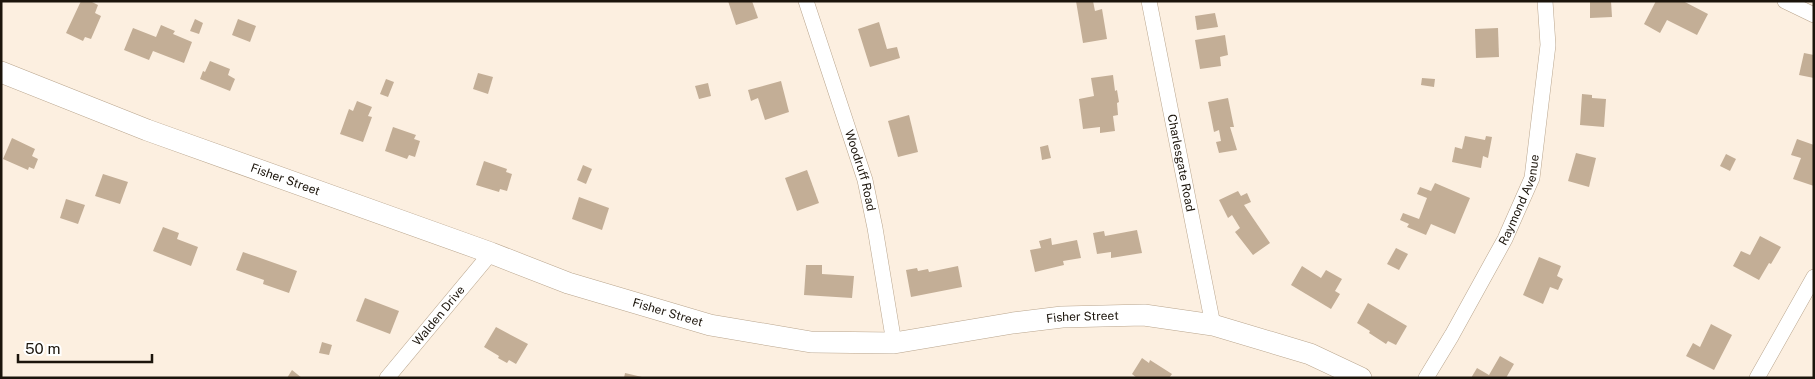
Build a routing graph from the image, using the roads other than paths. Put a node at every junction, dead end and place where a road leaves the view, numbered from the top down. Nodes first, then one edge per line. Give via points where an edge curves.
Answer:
1 (806, 1) edge
2 (1149, 1) edge
3 (1545, 1) edge
4 (1786, 1) edge
5 (1814, 15) edge
6 (1, 72) edge
7 (491, 253) junction
8 (1814, 277) edge
9 (1213, 325) junction
10 (894, 343) junction
11 (387, 378) edge
12 (1361, 378) edge
13 (1426, 378) edge
14 (1757, 378) edge

1 - 10 street, Woodruff Road via 865,180
2 - 9 street, Charlesgate Road
3 - 13 street, Raymond Avenue via 1548,44 1532,178 1505,239
4 - 5 street
6 - 7 main road, Fisher Street via 147,130
7 - 10 main road, Fisher Street via 568,283 710,325 811,342
7 - 11 street, Walden Drive
8 - 14 street
9 - 10 main road, Fisher Street via 1144,315 1062,317
9 - 12 main road, Fisher Street via 1310,354

